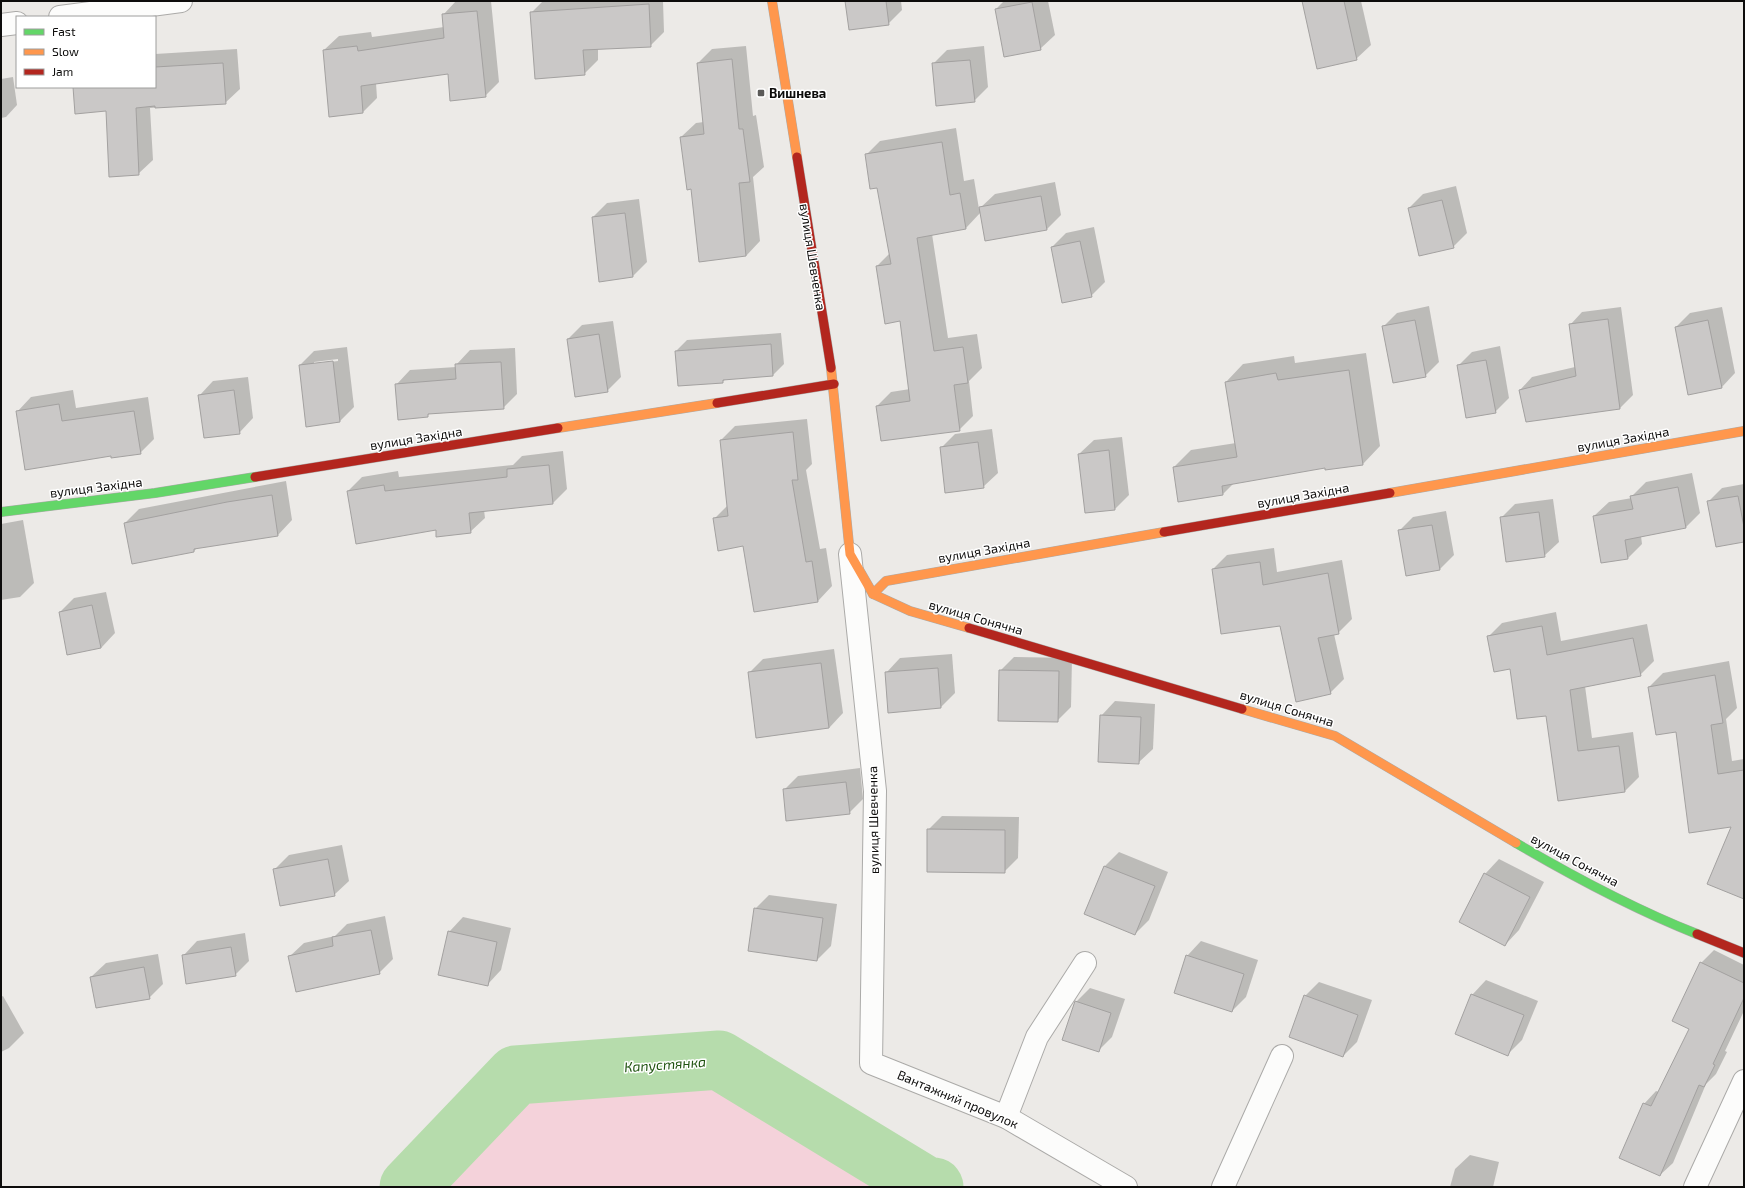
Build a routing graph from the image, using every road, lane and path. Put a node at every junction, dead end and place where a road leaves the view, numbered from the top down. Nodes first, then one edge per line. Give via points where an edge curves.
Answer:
1 (181, 1) edge
2 (772, 1) edge
3 (68, 16) edge
4 (16, 23) edge
5 (1, 25) edge
6 (834, 384) junction
7 (1744, 431) edge
8 (1, 512) edge
9 (850, 554) junction
10 (873, 594) junction
11 (1744, 953) edge
12 (1085, 963) dead end
13 (1282, 1056) dead end
14 (871, 1063) joint
15 (1744, 1081) edge
16 (1006, 1118) junction
17 (1126, 1187) edge
18 (1223, 1187) edge
19 (1695, 1187) edge

1 - 3 street
2 - 6 street, вулиця Шевченка
4 - 5 street
6 - 8 street, вулиця Західна via 155,493
6 - 9 street, вулиця Шевченка
7 - 10 street, вулиця Західна via 886,580
9 - 10 street
9 - 14 street, вулиця Шевченка via 875,791
10 - 11 street, вулиця Сонячна via 910,611 1335,736 1559,868 1672,924
12 - 16 street via 1037,1037
13 - 18 street
14 - 16 street, Вантажний провулок
15 - 19 street
16 - 17 street, Вантажний провулок

